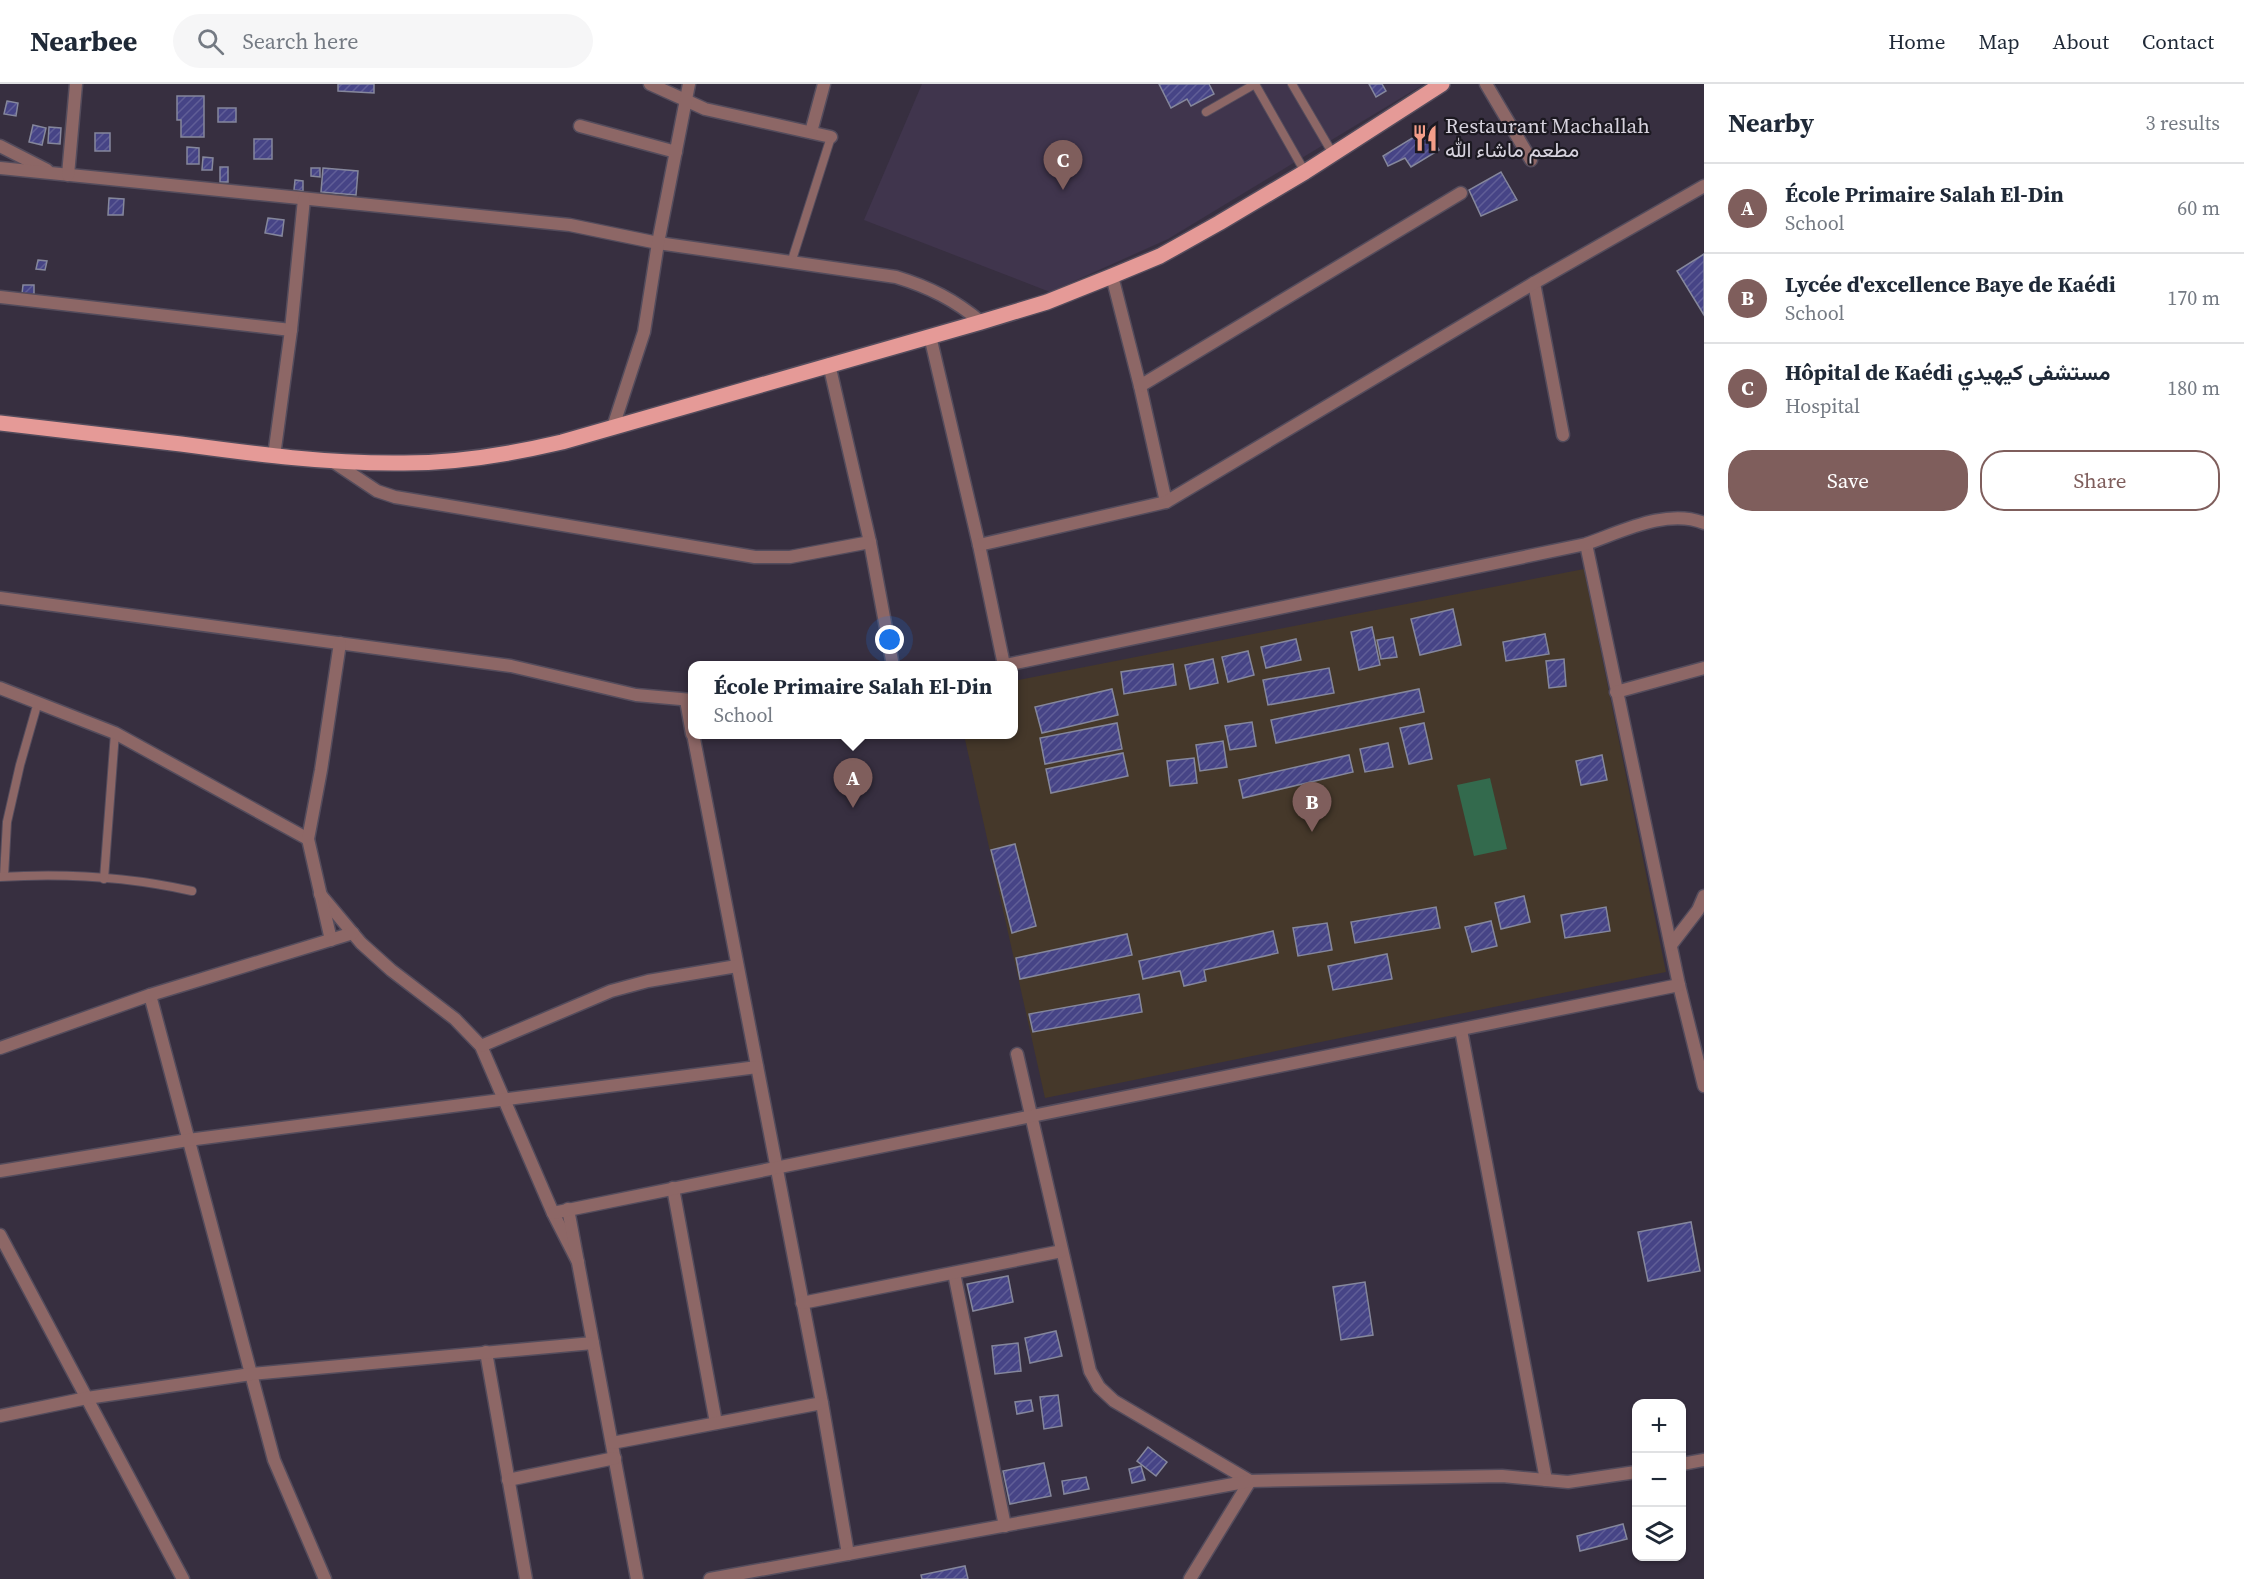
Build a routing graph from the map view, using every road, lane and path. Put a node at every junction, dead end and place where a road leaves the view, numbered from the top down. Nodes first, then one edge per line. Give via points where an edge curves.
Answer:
1 (76, 84) edge
2 (650, 84) edge
3 (689, 84) edge
4 (824, 84) edge
5 (1255, 84) edge
6 (1292, 84) edge
7 (1442, 84) edge
8 (1486, 84) edge
9 (686, 100) junction
10 (1206, 112) dead end
11 (580, 126) dead end
12 (811, 132) junction
13 (831, 137) joint
14 (0, 146) edge
15 (676, 152) junction
16 (1333, 154) junction
17 (1531, 160) dead end
18 (0, 168) edge
19 (1305, 172) junction
20 (62, 174) junction
21 (1704, 186) edge
22 (1461, 194) dead end
23 (304, 199) junction
24 (658, 243) junction
25 (790, 262) junction
26 (1112, 276) junction
27 (1534, 283) junction
28 (0, 297) edge
29 (981, 322) junction
30 (291, 330) junction
31 (930, 336) junction
32 (829, 364) junction
33 (1140, 386) junction
34 (0, 423) edge
35 (613, 427) junction
36 (1563, 435) dead end
37 (274, 456) junction
38 (331, 460) junction
39 (1166, 502) junction
40 (1704, 523) edge
41 (870, 542) junction
42 (1586, 544) junction
43 (979, 545) junction
44 (0, 598) edge
45 (340, 643) junction
46 (892, 661) edge
47 (1001, 661) edge
48 (1018, 662) edge
49 (1704, 668) edge
50 (0, 688) edge
51 (1616, 692) junction
52 (688, 700) edge
53 (38, 702) junction
54 (115, 733) junction
55 (694, 739) edge
56 (4, 822) edge
57 (308, 839) junction
58 (2, 877) edge
59 (104, 879) junction
60 (192, 891) dead end
61 (320, 894) junction
62 (1704, 896) edge
63 (353, 933) junction
64 (331, 940) junction
65 (1671, 945) junction
66 (737, 966) junction
67 (1679, 985) junction
68 (150, 995) junction
69 (1461, 1030) junction
70 (481, 1046) junction
71 (0, 1048) edge
72 (1017, 1054) dead end
73 (757, 1067) junction
74 (1704, 1086) edge
75 (503, 1100) junction
76 (1031, 1116) junction
77 (188, 1140) junction
78 (776, 1167) junction
79 (0, 1171) edge
80 (673, 1188) junction
81 (568, 1209) junction
82 (553, 1213) junction
83 (0, 1235) edge
84 (1062, 1251) junction
85 (578, 1262) junction
86 (954, 1273) junction
87 (802, 1303) junction
88 (593, 1343) junction
89 (486, 1352) junction
90 (251, 1374) junction
91 (87, 1398) junction
92 (822, 1403) junction
93 (0, 1416) edge
94 (716, 1423) junction
95 (612, 1443) junction
96 (615, 1458) junction
97 (1704, 1460) edge
98 (1686, 1463) edge
99 (1632, 1473) edge
100 (508, 1480) junction
101 (1545, 1480) junction
102 (1250, 1481) junction
103 (1005, 1526) junction
104 (848, 1554) junction
105 (183, 1579) edge
106 (325, 1579) edge
107 (526, 1579) edge
108 (637, 1579) edge
109 (710, 1579) edge
110 (1190, 1579) edge

1 - 20 street
2 - 9 street
3 - 9 street
4 - 12 street
5 - 10 lane
5 - 19 lane
6 - 16 lane
7 - 16 main road
8 - 17 street
9 - 12 street via 705,109
9 - 15 street
11 - 15 street
12 - 13 street
13 - 25 lane
14 - 20 street
15 - 24 street
16 - 19 main road
18 - 20 street
19 - 26 main road via 1160,256
20 - 23 street
21 - 27 street
22 - 33 street
23 - 24 street via 570,225
23 - 30 street
24 - 25 street
24 - 35 street via 644,332
25 - 29 street via 896,277 926,286
26 - 29 main road
26 - 33 street
27 - 36 street
27 - 39 street
28 - 30 street
29 - 31 main road
30 - 37 street
31 - 32 main road
31 - 43 street
32 - 35 main road
32 - 41 street
33 - 39 street
34 - 37 main road
35 - 38 main road via 518,452 448,461
37 - 38 main road
38 - 41 street via 377,491 395,497 755,557 790,557
39 - 43 street
40 - 42 street via 1694,519 1657,520
41 - 46 street
42 - 48 street
42 - 51 street
43 - 47 street
44 - 45 street
45 - 52 street via 511,666 636,694
45 - 57 street
49 - 51 street
50 - 53 street
51 - 65 street
53 - 54 street
53 - 56 lane
54 - 57 street
54 - 59 lane
55 - 66 street
56 - 58 lane
57 - 61 street
58 - 59 lane
59 - 60 lane
61 - 63 street
61 - 64 street
62 - 65 street
63 - 64 street
63 - 70 street via 391,970 455,1019
64 - 68 street
65 - 67 street
66 - 70 street via 621,988
66 - 73 street
67 - 69 street
67 - 74 street
68 - 71 street
68 - 77 street
69 - 76 street
69 - 101 street
70 - 75 street
72 - 76 street
73 - 75 street
73 - 78 street
75 - 77 street
75 - 82 street
76 - 78 street
76 - 84 street
77 - 79 street
77 - 90 street
78 - 80 street
78 - 87 street
80 - 81 street
80 - 94 street
81 - 82 street
81 - 85 street
82 - 85 street
83 - 91 street
84 - 86 street
84 - 102 street via 1090,1371 1099,1386 1114,1401
85 - 88 street
86 - 87 street
86 - 103 street
87 - 92 street
88 - 89 street
88 - 95 street
89 - 90 street
89 - 100 street
90 - 91 street
90 - 106 street via 274,1460
91 - 93 street
91 - 105 street
92 - 94 street
92 - 104 street
94 - 95 street
95 - 96 street
96 - 100 street
96 - 108 street
97 - 98 street
99 - 101 street via 1568,1482
100 - 107 street
101 - 102 street via 1452,1476
102 - 103 street
102 - 110 street
103 - 104 street
104 - 109 street

